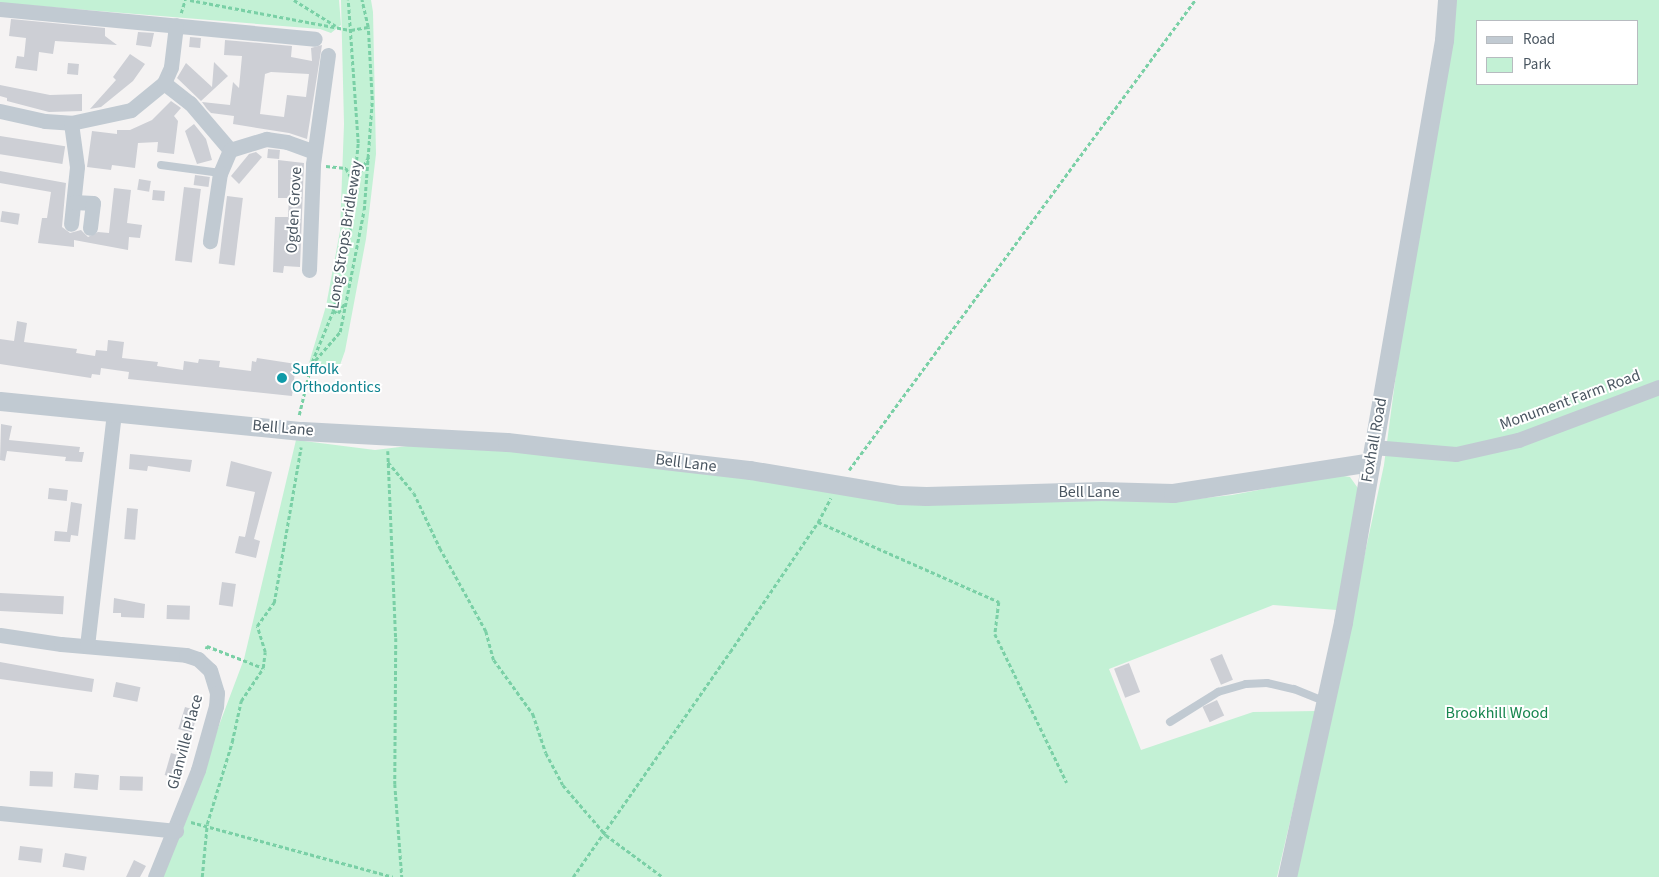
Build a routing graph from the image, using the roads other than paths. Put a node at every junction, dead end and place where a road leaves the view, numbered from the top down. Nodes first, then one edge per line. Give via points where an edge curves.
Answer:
1 (1448, 0) edge
2 (0, 9) edge
3 (176, 25) junction
4 (315, 39) dead end
5 (328, 55) dead end
6 (164, 83) junction
7 (0, 111) edge
8 (71, 123) junction
9 (230, 150) junction
10 (314, 158) junction
11 (161, 165) dead end
12 (220, 173) junction
13 (74, 202) junction
14 (71, 224) dead end
15 (90, 228) dead end
16 (210, 241) dead end
17 (309, 270) dead end
18 (1659, 387) edge
19 (0, 400) edge
20 (114, 414) junction
21 (1372, 455) junction
22 (0, 634) edge
23 (87, 646) junction
24 (1326, 702) junction
25 (1170, 722) dead end
26 (0, 813) edge
27 (176, 832) junction
28 (156, 877) edge
29 (1286, 877) edge

1 - 21 street, Foxhall Road via 1444,40
2 - 3 street
3 - 4 street
3 - 6 street via 171,67
5 - 10 street, Ogden Grove
6 - 8 street via 131,110 112,117
6 - 9 street via 190,103
7 - 8 street
8 - 13 street via 77,167
9 - 10 street, Ogden Grove via 266,139 287,142
9 - 12 street
10 - 17 street, Ogden Grove
11 - 12 lane
12 - 16 street
13 - 14 street
13 - 15 street via 93,204
18 - 21 street, Monument Farm Road via 1518,440 1456,454
19 - 20 street, Bell Lane
20 - 21 street, Bell Lane via 302,431 507,442 750,470 837,486 926,496 1173,492 1229,486
20 - 23 street
21 - 24 street, Foxhall Road
22 - 23 street
23 - 27 street, Glanville Place via 179,654 202,662 213,675 217,700 198,770
24 - 25 lane via 1294,689 1267,683 1246,684 1218,692
24 - 29 street, Foxhall Road
26 - 27 street
27 - 28 street, Glanville Place

